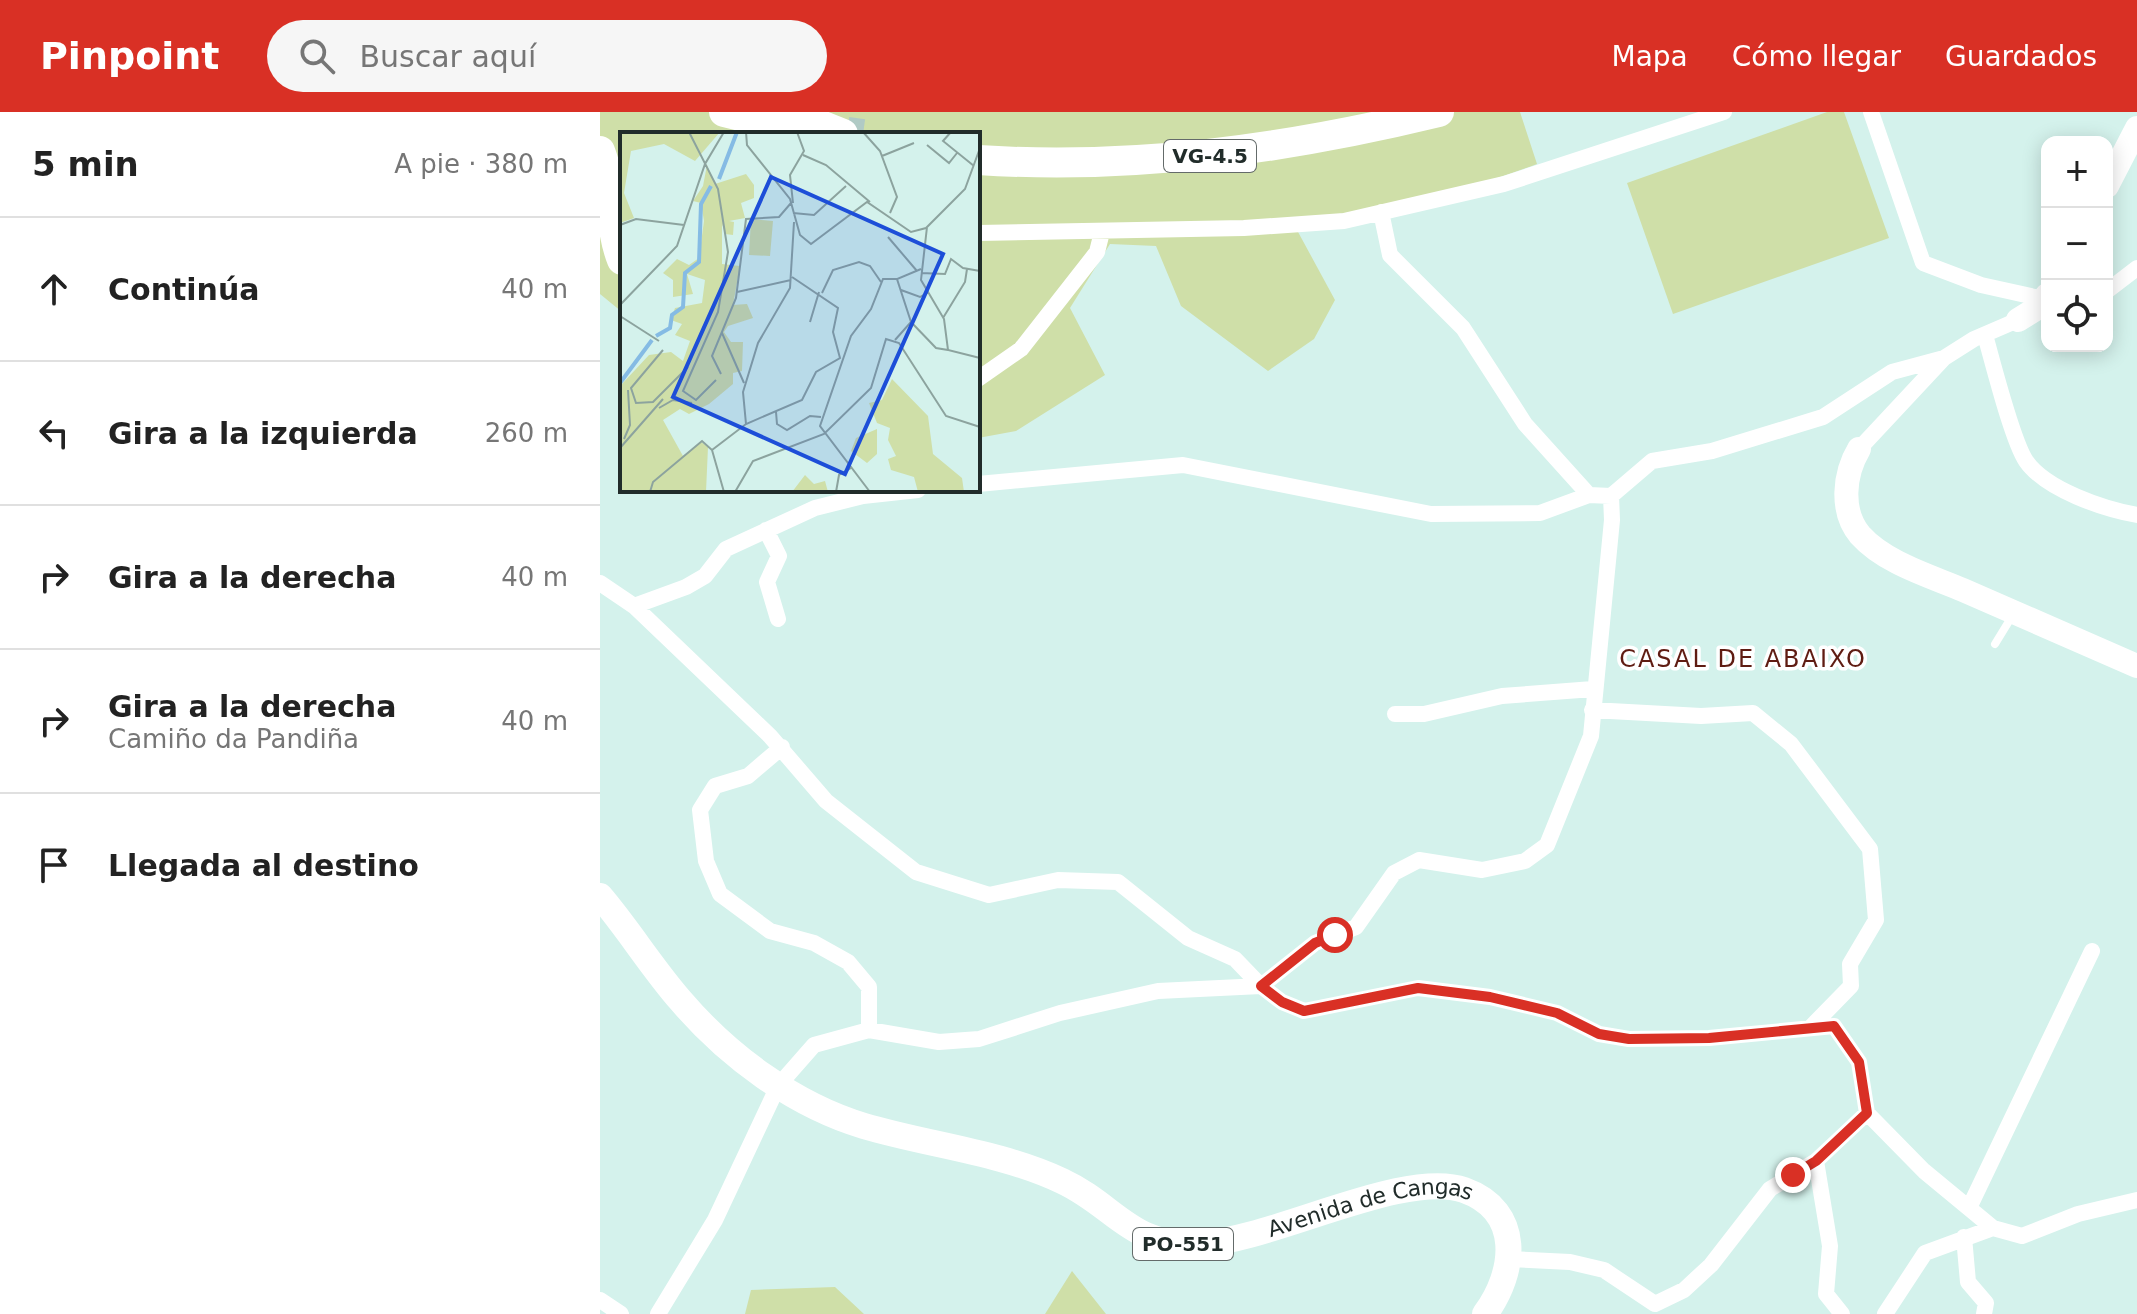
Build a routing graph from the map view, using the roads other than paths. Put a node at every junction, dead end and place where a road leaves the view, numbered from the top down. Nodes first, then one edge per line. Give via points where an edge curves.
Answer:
1 (724, 112) edge
2 (789, 112) edge
3 (1439, 112) edge
4 (1724, 112) edge
5 (1871, 112) edge
6 (2137, 128) edge
7 (805, 132) edge
8 (838, 132) edge
9 (600, 151) edge
10 (980, 160) edge
11 (2113, 174) edge
12 (1381, 212) junction
13 (1102, 232) junction
14 (980, 233) edge
15 (620, 253) edge
16 (2137, 268) edge
17 (2113, 286) edge
18 (2039, 306) edge
19 (1985, 335) junction
20 (1944, 358) junction
21 (980, 378) edge
22 (1859, 449) joint
23 (980, 484) edge
24 (864, 493) edge
25 (1589, 495) junction
26 (1611, 496) junction
27 (2137, 515) edge
28 (766, 530) junction
29 (600, 583) edge
30 (634, 606) junction
31 (2014, 613) junction
32 (778, 619) dead end
33 (1995, 644) dead end
34 (2137, 666) edge
35 (1593, 689) junction
36 (1592, 710) junction
37 (1395, 714) dead end
38 (782, 747) junction
39 (600, 896) edge
40 (2092, 951) dead end
41 (1261, 986) junction
42 (1810, 1028) junction
43 (869, 1030) junction
44 (778, 1086) junction
45 (1867, 1113) junction
46 (1816, 1161) junction
47 (2137, 1200) edge
48 (1969, 1208) junction
49 (1993, 1228) junction
50 (1964, 1237) junction
51 (1510, 1259) junction
52 (600, 1300) edge
53 (1651, 1309) edge
54 (621, 1314) edge
55 (658, 1314) edge
56 (1485, 1314) edge
57 (1842, 1314) edge
58 (1885, 1314) edge
59 (1984, 1314) edge

1 - 7 highway
2 - 8 highway
3 - 10 highway, VG-4.5 via 1213,156 1108,162
4 - 12 street via 1504,184
5 - 18 street via 1923,263
6 - 11 street
9 - 15 highway
12 - 13 street via 1344,221
12 - 25 street via 1390,255 1463,328 1525,424
13 - 14 street
13 - 21 street via 1097,252 1021,349
16 - 17 street
18 - 19 street
19 - 20 street
19 - 27 street via 2026,461 2088,502
20 - 22 street
20 - 26 street via 1892,372 1823,417 1712,451 1652,461
22 - 31 street via 1846,498 1850,520 1862,537 1899,562
23 - 25 street via 1183,465 1431,514 1540,513
24 - 28 street
25 - 26 street
26 - 35 street
28 - 30 street via 726,549 705,576 686,587
28 - 32 street via 779,556 767,582
29 - 30 street
30 - 38 street
31 - 33 lane
31 - 34 street
35 - 36 street
35 - 37 street via 1502,696 1424,714
36 - 41 street via 1591,736 1547,845 1525,861 1482,870 1419,860 1394,873 1356,927 1315,943
36 - 42 street via 1753,713 1791,744 1870,849 1876,920 1850,964 1851,986
38 - 41 street via 826,801 916,872 989,895 1058,880 1118,882 1188,938 1235,959
38 - 43 street via 748,776 715,786 700,810 706,861 720,894 770,931 814,943 848,962 869,987
39 - 44 main road, PO-551 via 681,1002
40 - 48 street
41 - 42 street via 1304,1011 1418,988 1490,997 1557,1013 1599,1034 1629,1039
41 - 43 street via 1158,991 1060,1013 979,1039 939,1042
42 - 45 street via 1834,1026 1859,1062
43 - 44 street via 814,1045
44 - 51 main road, Avenida de Cangas / PO-551 via 861,1125 1063,1181 1133,1230 1165,1244 1241,1239 1436,1184 1489,1203 1503,1224
44 - 55 street via 715,1220
45 - 46 street
45 - 48 street
46 - 53 street via 1770,1189 1711,1265 1684,1290
46 - 57 street via 1830,1246 1826,1294
47 - 49 street via 2078,1214 2022,1236
48 - 49 street
49 - 50 street
50 - 58 street via 1925,1253
50 - 59 street via 1968,1282 1986,1303
51 - 53 street via 1604,1270
51 - 56 main road via 1502,1291
52 - 54 street

